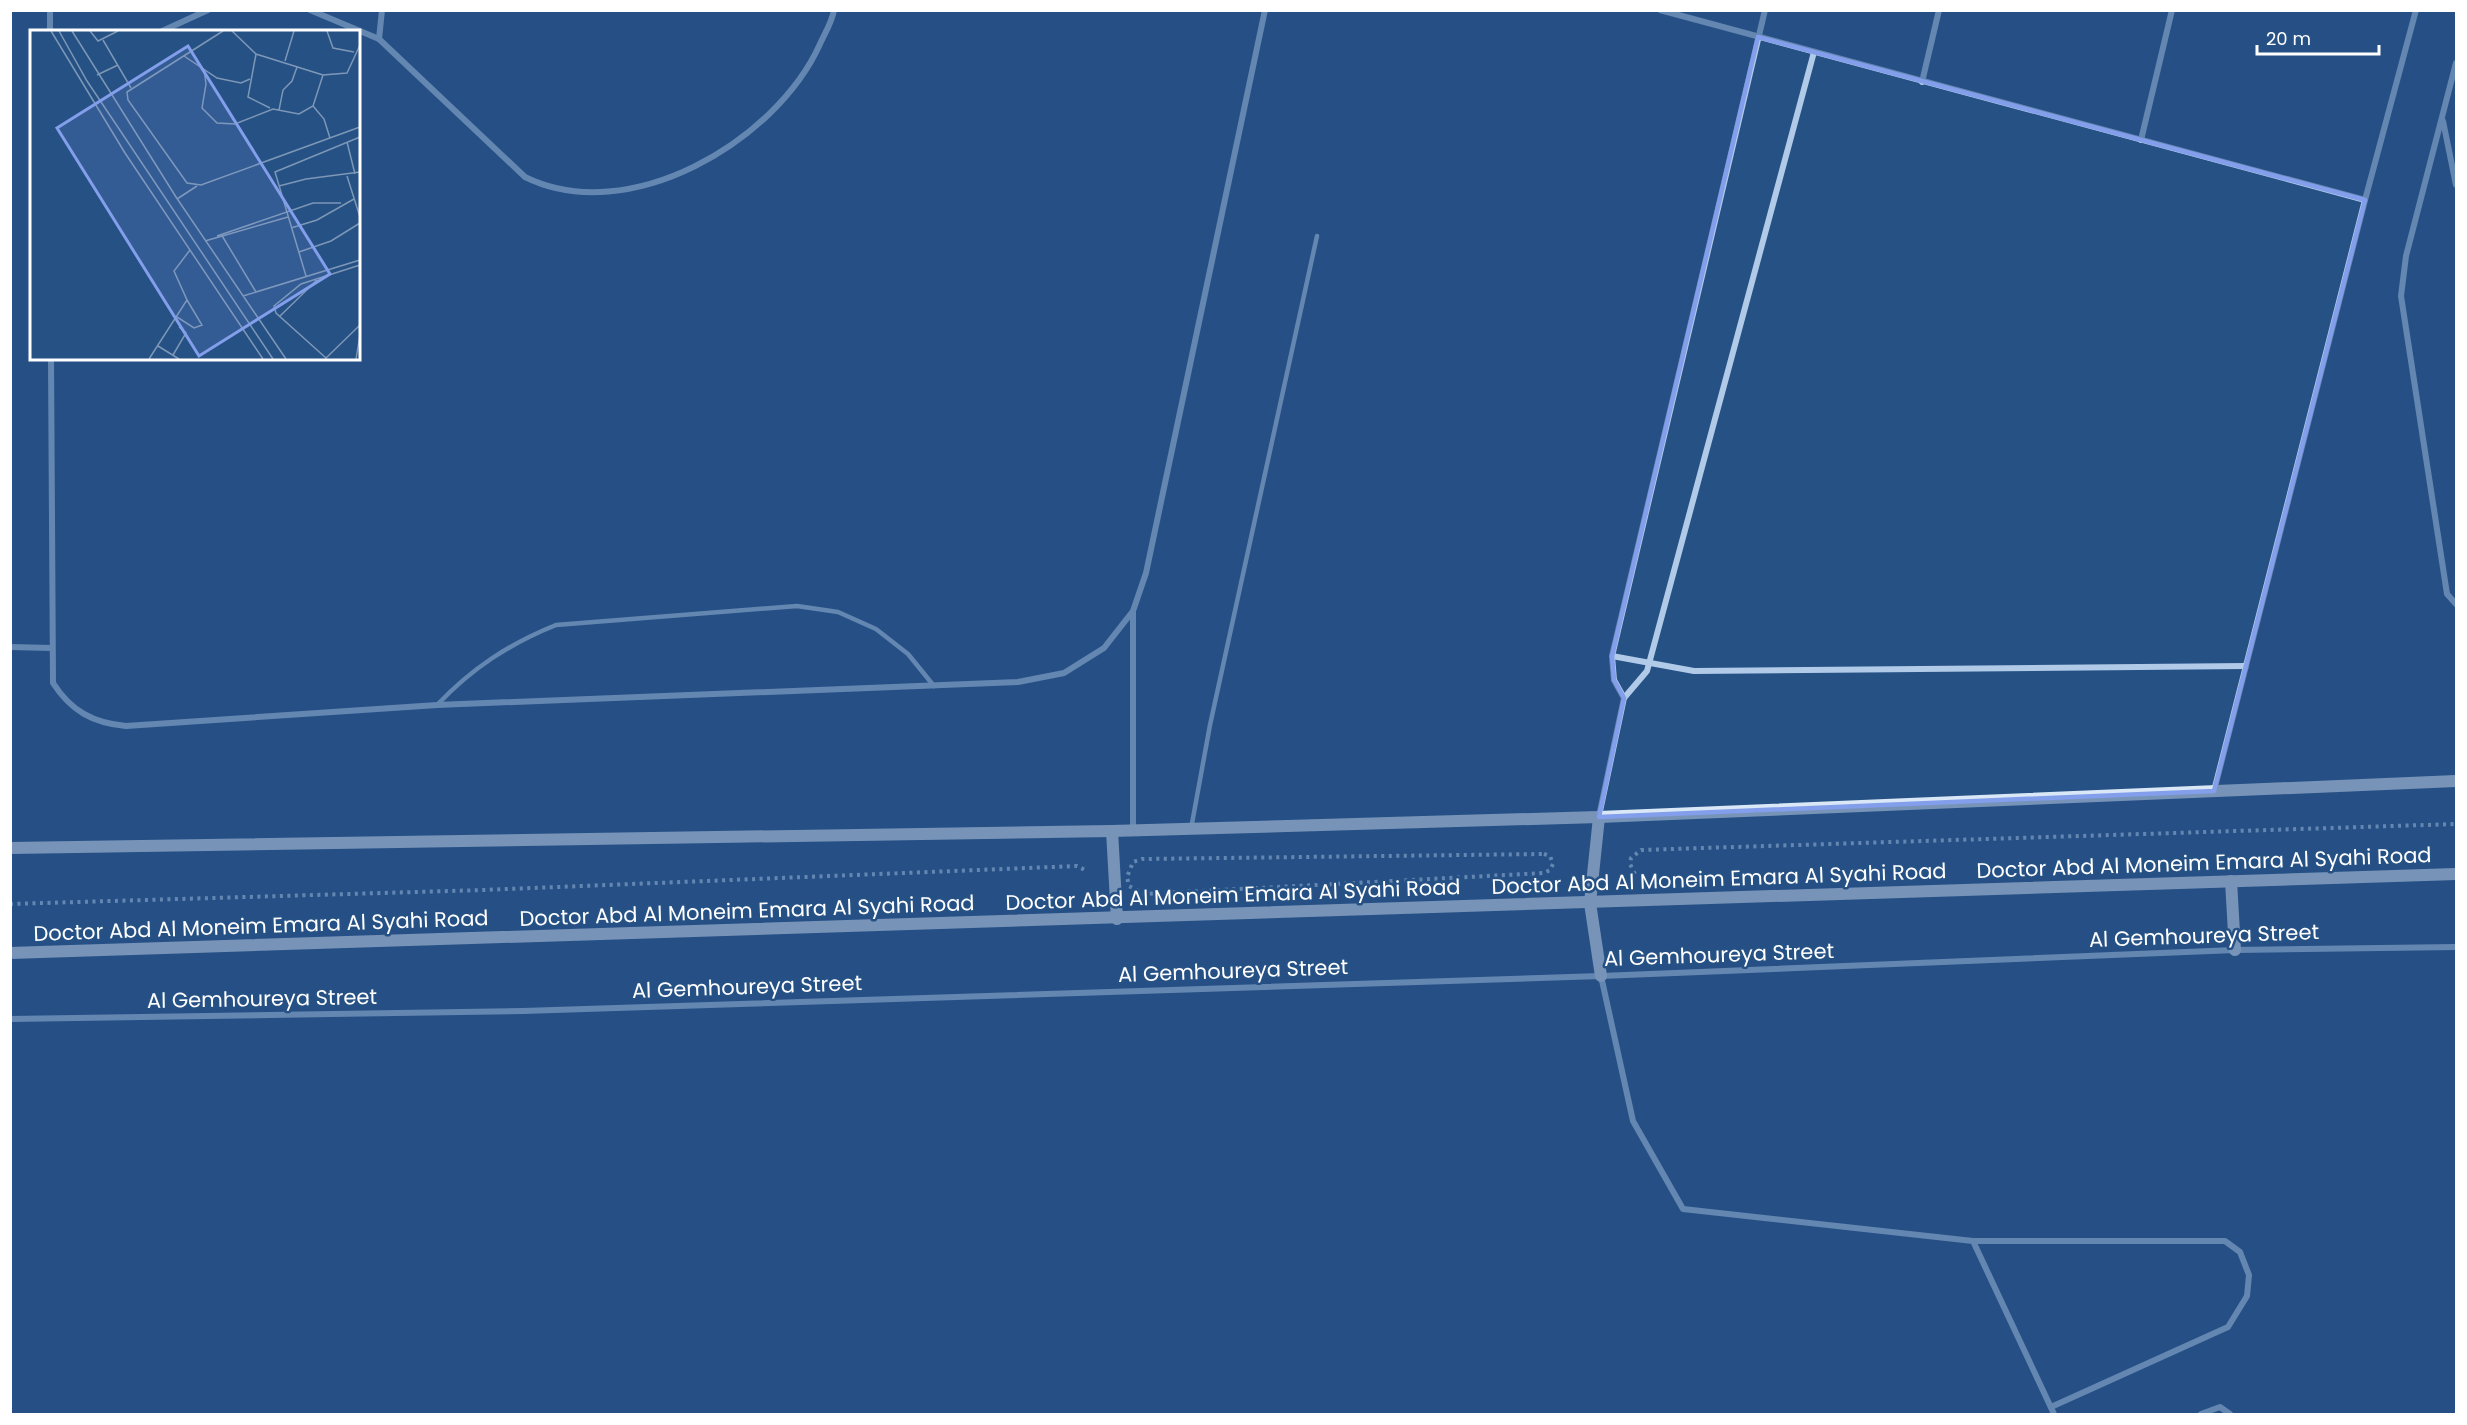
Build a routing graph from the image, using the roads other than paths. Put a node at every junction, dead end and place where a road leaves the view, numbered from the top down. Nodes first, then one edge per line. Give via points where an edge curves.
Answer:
1 (50, 10) edge
2 (208, 10) edge
3 (310, 10) edge
4 (382, 10) edge
5 (834, 10) edge
6 (1265, 10) edge
7 (1660, 10) edge
8 (1765, 10) edge
9 (1939, 10) edge
10 (2172, 10) edge
11 (2416, 10) edge
12 (51, 30) edge
13 (164, 30) edge
14 (358, 30) edge
15 (360, 31) edge
16 (1758, 37) junction
17 (379, 39) junction
18 (1814, 52) junction
19 (2457, 63) edge
20 (1922, 82) junction
21 (2442, 119) junction
22 (2141, 140) junction
23 (2457, 184) edge
24 (2365, 200) junction
25 (1317, 236) dead end
26 (51, 360) edge
27 (2457, 604) edge
28 (1133, 611) junction
29 (10, 647) edge
30 (51, 648) junction
31 (1612, 656) junction
32 (1649, 663) junction
33 (2246, 666) junction
34 (934, 686) junction
35 (1624, 698) junction
36 (437, 705) junction
37 (2457, 781) edge
38 (2214, 791) junction
39 (1599, 817) junction
40 (1191, 829) junction
41 (1132, 830) junction
42 (1112, 831) junction
43 (10, 848) edge
44 (2457, 874) edge
45 (2231, 881) junction
46 (1590, 903) junction
47 (1118, 919) junction
48 (2457, 947) edge
49 (2235, 950) junction
50 (10, 953) edge
51 (1601, 976) junction
52 (10, 1019) edge
53 (1973, 1241) junction
54 (2051, 1407) junction
55 (2054, 1414) edge
56 (2201, 1414) edge
57 (2230, 1414) edge

1 - 12 street
2 - 13 street
3 - 14 street
4 - 17 street
5 - 17 street via 810,66 777,109 736,144 687,169 611,191 571,193 525,177
6 - 28 street via 1146,573
7 - 16 street
8 - 16 street
9 - 20 street
10 - 22 street
11 - 24 street
15 - 17 street
16 - 18 street
16 - 31 street
18 - 20 street
18 - 32 street
19 - 21 street
20 - 22 street
21 - 23 street
21 - 27 street via 2406,256 2401,296 2447,594
22 - 24 street
24 - 33 street
25 - 40 lane
26 - 30 street
28 - 34 street via 1104,648 1064,673 1018,682
28 - 41 street
29 - 30 street
30 - 36 street via 53,683 63,698 91,719 108,725
31 - 32 street
31 - 35 street via 1614,680
32 - 33 street via 1694,671
32 - 35 street via 1642,680
33 - 38 street
34 - 36 street
34 - 36 lane via 908,654 876,629 838,612 797,606 556,625 522,638 491,657
35 - 39 street
37 - 38 main road
38 - 39 main road
39 - 40 main road
39 - 46 main road
40 - 41 main road
41 - 42 main road
42 - 43 main road
42 - 47 main road
44 - 45 main road, Doctor Abd Al Moneim Emara Al Syahi Road
45 - 46 main road, Doctor Abd Al Moneim Emara Al Syahi Road
45 - 49 main road
46 - 47 main road, Doctor Abd Al Moneim Emara Al Syahi Road
46 - 51 main road
47 - 50 main road, Doctor Abd Al Moneim Emara Al Syahi Road
48 - 49 street, Al Gemhoureya Street
49 - 51 street, Al Gemhoureya Street
51 - 52 street, Al Gemhoureya Street via 523,1011
51 - 53 street via 1633,1121 1683,1209
53 - 54 street
53 - 54 street via 2225,1241 2240,1252 2249,1275 2247,1296 2228,1327
54 - 55 street
56 - 57 street via 2220,1407

